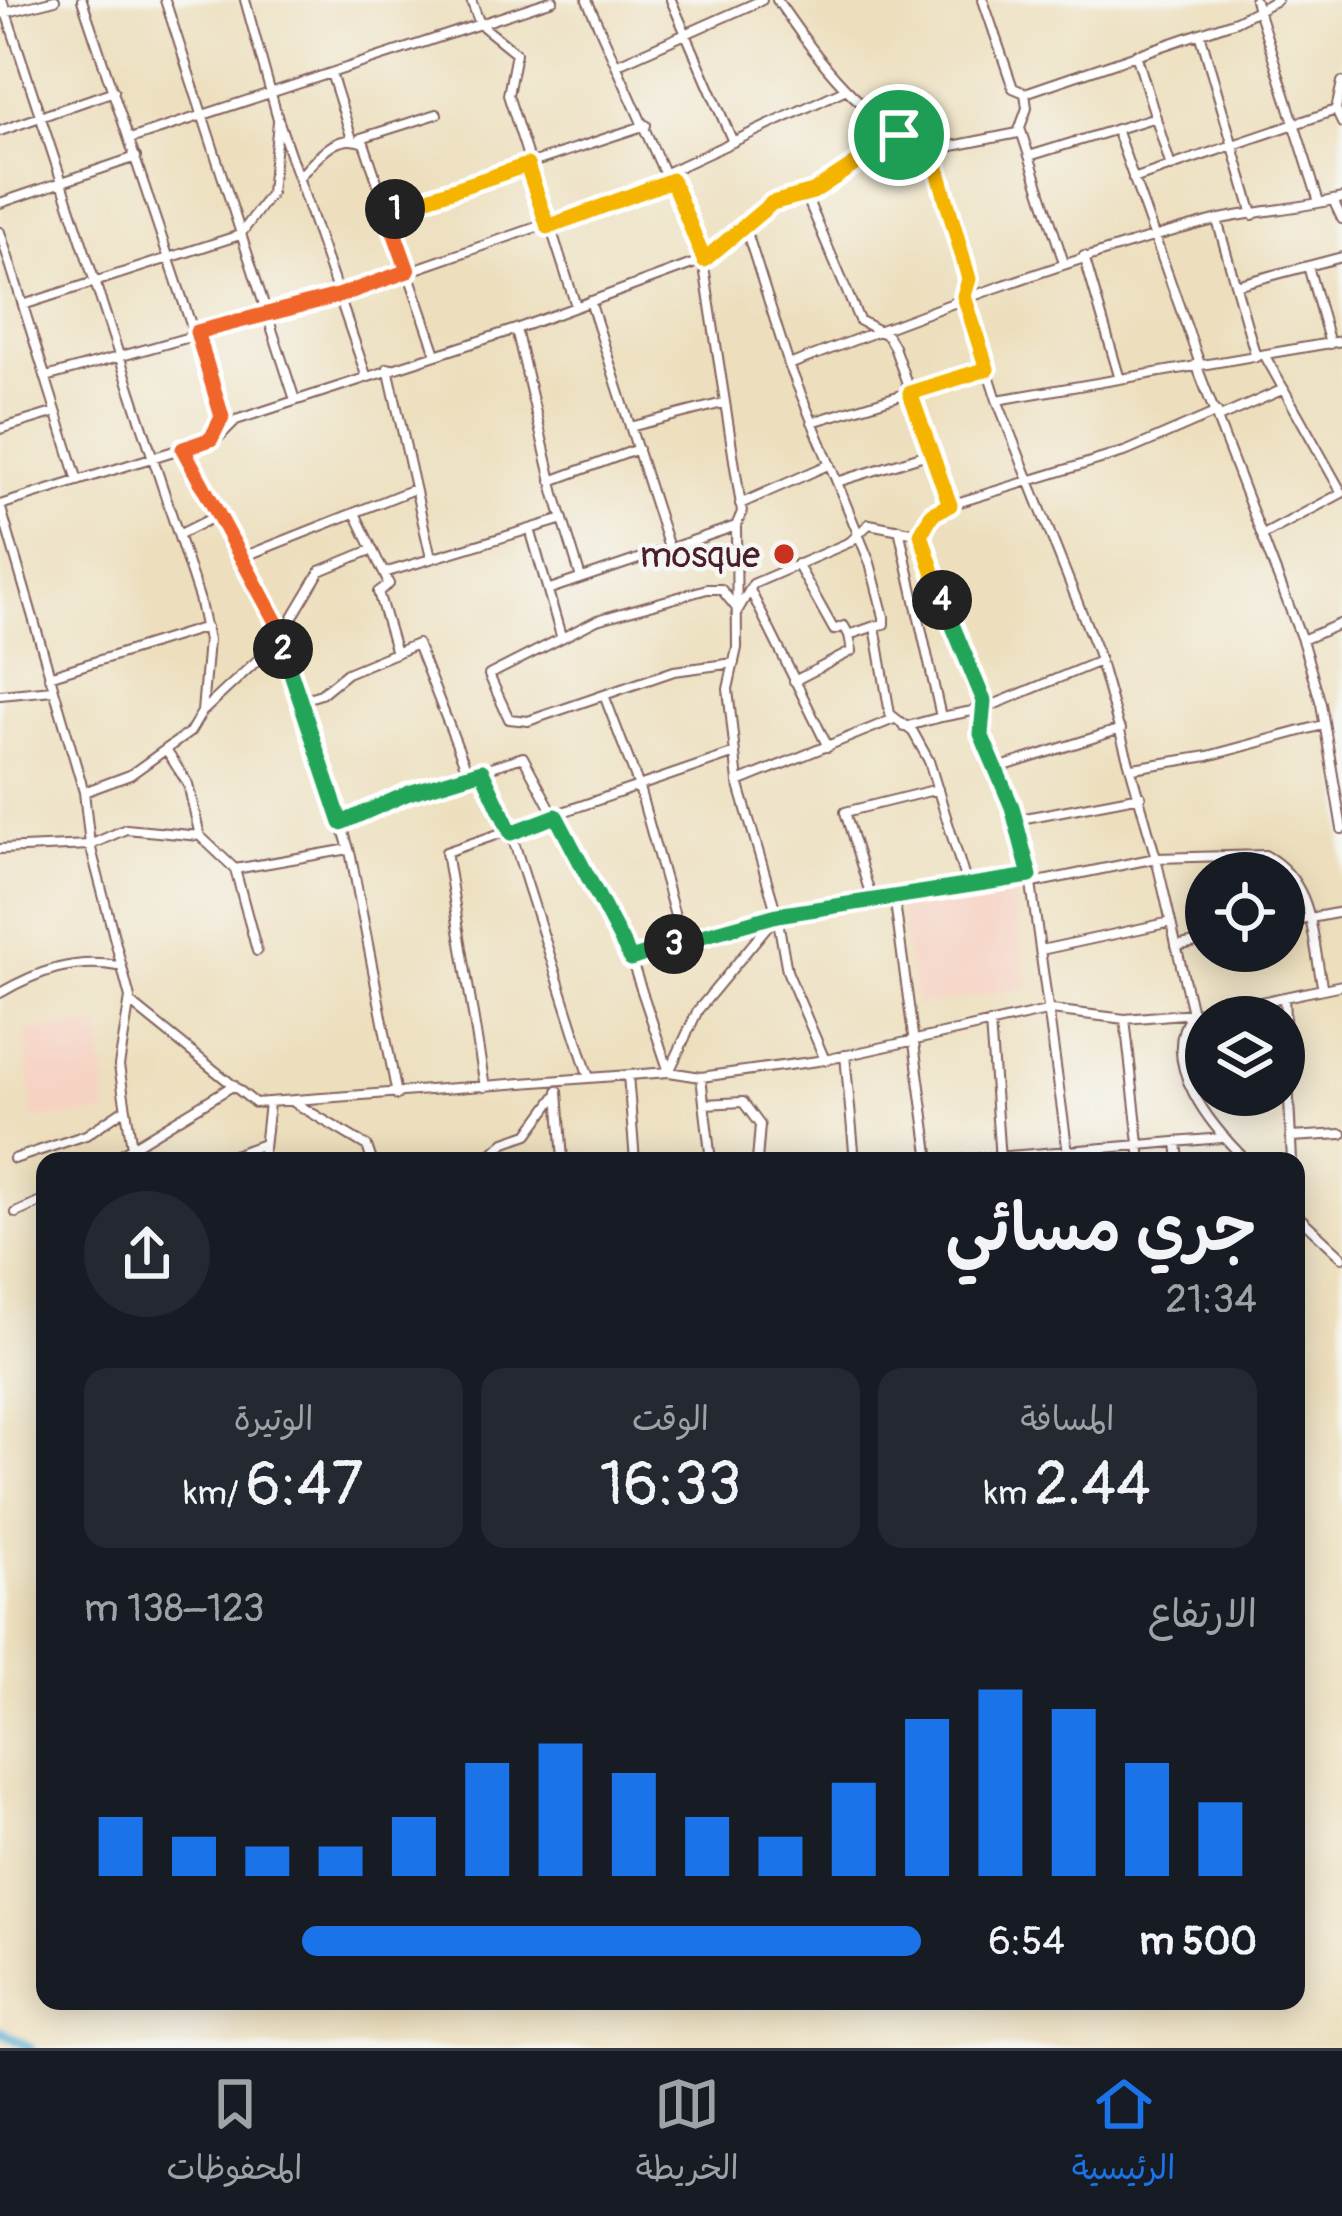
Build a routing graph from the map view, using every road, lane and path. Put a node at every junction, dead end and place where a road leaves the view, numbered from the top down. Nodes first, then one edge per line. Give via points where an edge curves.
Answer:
1 (2, 0) edge
2 (55, 0) edge
3 (82, 0) edge
4 (165, 0) edge
5 (245, 0) edge
6 (471, 0) edge
7 (553, 0) edge
8 (600, 0) edge
9 (671, 0) edge
10 (762, 0) edge
11 (777, 0) edge
12 (983, 0) edge
13 (1277, 0) edge
14 (588, 2) edge
15 (1257, 5) edge
16 (3, 13) edge
17 (479, 24) junction
18 (1199, 33) junction
19 (686, 34) junction
20 (1136, 54) junction
21 (618, 64) junction
22 (331, 73) junction
23 (1342, 82) edge
24 (844, 90) junction
25 (114, 92) junction
26 (273, 92) junction
27 (1025, 92) junction
28 (1336, 110) junction
29 (437, 114) dead end
30 (202, 116) junction
31 (1156, 116) junction
32 (40, 117) junction
33 (278, 119) junction
34 (1342, 123) edge
35 (646, 125) junction
36 (1295, 126) junction
37 (1116, 129) junction
38 (1021, 130) junction
39 (0, 131) edge
40 (899, 135) junction
41 (356, 139) junction
42 (130, 140) junction
43 (733, 142) junction
44 (1233, 146) junction
45 (932, 150) junction
46 (1029, 156) junction
47 (136, 157) junction
48 (527, 165) junction
49 (1171, 166) junction
50 (301, 175) junction
51 (670, 176) junction
52 (1133, 179) junction
53 (62, 182) junction
54 (813, 192) junction
55 (1338, 199) edge
56 (1319, 202) junction
57 (0, 203) edge
58 (387, 212) junction
59 (1253, 215) junction
60 (1342, 219) edge
61 (1217, 220) junction
62 (744, 223) junction
63 (548, 227) junction
64 (0, 232) edge
65 (241, 235) junction
66 (1153, 237) junction
67 (171, 256) junction
68 (1084, 256) junction
69 (1342, 257) edge
70 (704, 260) junction
71 (1064, 263) junction
72 (1309, 266) junction
73 (408, 271) junction
74 (96, 281) junction
75 (16, 283) junction
76 (1235, 285) junction
77 (0, 288) edge
78 (341, 295) junction
79 (964, 296) junction
80 (590, 302) junction
81 (23, 305) junction
82 (576, 306) junction
83 (268, 314) junction
84 (517, 329) junction
85 (879, 331) junction
86 (197, 332) junction
87 (1342, 341) edge
88 (1330, 344) junction
89 (435, 351) junction
90 (122, 355) junction
91 (1261, 356) junction
92 (1198, 364) junction
93 (789, 365) junction
94 (388, 368) junction
95 (987, 369) junction
96 (366, 375) junction
97 (1119, 376) junction
98 (46, 377) junction
99 (1284, 389) junction
100 (910, 393) junction
101 (295, 400) junction
102 (997, 400) junction
103 (723, 403) junction
104 (56, 411) junction
105 (1217, 416) junction
106 (812, 422) junction
107 (630, 427) junction
108 (0, 429) edge
109 (211, 439) junction
110 (183, 449) junction
111 (638, 449) junction
112 (931, 453) junction
113 (152, 456) junction
114 (830, 464) junction
115 (78, 481) junction
116 (551, 481) junction
117 (1033, 481) junction
118 (837, 482) junction
119 (414, 488) junction
120 (1342, 493) edge
121 (740, 504) junction
122 (0, 505) edge
123 (950, 505) junction
124 (355, 513) junction
125 (216, 515) junction
126 (562, 519) junction
127 (736, 526) junction
128 (530, 529) junction
129 (899, 529) junction
130 (180, 534) junction
131 (858, 534) junction
132 (921, 534) junction
133 (1265, 534) junction
134 (669, 548) junction
135 (370, 550) junction
136 (431, 558) junction
137 (238, 559) junction
138 (797, 564) junction
139 (384, 573) junction
140 (581, 578) junction
141 (550, 589) junction
142 (750, 589) junction
143 (739, 610) junction
144 (1342, 623) edge
145 (875, 626) junction
146 (206, 627) junction
147 (849, 634) junction
148 (561, 636) junction
149 (279, 640) junction
150 (1302, 640) junction
151 (396, 653) junction
152 (1100, 661) junction
153 (734, 663) junction
154 (49, 676) junction
155 (794, 681) junction
156 (53, 689) junction
157 (0, 694) edge
158 (604, 695) junction
159 (302, 700) junction
160 (982, 709) junction
161 (202, 712) junction
162 (941, 717) junction
163 (894, 719) junction
164 (1323, 725) junction
165 (904, 727) junction
166 (1121, 729) junction
167 (828, 747) junction
168 (165, 750) junction
169 (735, 753) junction
170 (1133, 767) junction
171 (998, 768) junction
172 (482, 771) junction
173 (469, 776) junction
174 (738, 782) junction
175 (638, 784) junction
176 (938, 789) junction
177 (85, 792) junction
178 (1141, 796) junction
179 (556, 816) junction
180 (1015, 820) junction
181 (341, 823) junction
182 (1342, 830) edge
183 (511, 833) junction
184 (200, 836) junction
185 (90, 844) junction
186 (0, 849) edge
187 (349, 849) junction
188 (1156, 858) junction
189 (235, 869) junction
190 (1030, 876) junction
191 (966, 882) junction
192 (894, 895) junction
193 (872, 900) junction
194 (1342, 912) edge
195 (777, 915) junction
196 (1308, 918) junction
197 (1305, 919) edge
198 (1171, 922) junction
199 (682, 941) junction
200 (1185, 944) edge
201 (1177, 946) junction
202 (1041, 950) junction
203 (257, 951) dead end
204 (631, 959) junction
205 (118, 966) junction
206 (1342, 985) edge
207 (1323, 989) junction
208 (0, 993) edge
209 (1188, 996) edge
210 (1293, 996) edge
211 (131, 1003) junction
212 (1051, 1010) junction
213 (1185, 1014) edge
214 (1125, 1019) junction
215 (990, 1023) junction
216 (917, 1040) junction
217 (845, 1055) junction
218 (825, 1060) junction
219 (669, 1072) junction
220 (628, 1075) junction
221 (700, 1077) junction
222 (589, 1078) junction
223 (557, 1081) junction
224 (234, 1085) junction
225 (485, 1087) junction
226 (558, 1093) junction
227 (397, 1095) junction
228 (293, 1102) junction
229 (269, 1103) junction
230 (704, 1104) junction
231 (123, 1111) junction
232 (1206, 1116) edge
233 (1290, 1116) edge
234 (1342, 1134) edge
235 (1291, 1137) junction
236 (1223, 1138) junction
237 (1177, 1142) junction
238 (1139, 1145) junction
239 (132, 1148) junction
240 (126, 1152) edge
241 (132, 1152) edge
242 (242, 1152) edge
243 (263, 1152) edge
244 (263, 1152) edge
245 (369, 1152) edge
246 (494, 1152) edge
247 (562, 1152) edge
248 (634, 1152) edge
249 (710, 1152) edge
250 (758, 1152) edge
251 (854, 1152) edge
252 (929, 1152) edge
253 (999, 1152) edge
254 (1068, 1152) edge
255 (1094, 1152) edge
256 (1140, 1152) edge
257 (1178, 1152) edge
258 (1238, 1152) edge
259 (1292, 1152) edge
260 (14, 1159) dead end
261 (36, 1204) edge
262 (16, 1213) dead end
263 (1305, 1222) edge
264 (1342, 1257) edge

1 - 16 street
2 - 16 street
3 - 25 street
4 - 30 street
5 - 26 street
6 - 17 street
7 - 17 street
8 - 14 street
9 - 19 street
10 - 19 street
11 - 24 street
12 - 27 street via 1013,88
13 - 15 street
14 - 21 street
15 - 18 street
15 - 36 street
16 - 32 street
17 - 22 street
17 - 48 street via 516,53 508,94
18 - 20 street
18 - 44 street
19 - 21 street
19 - 43 street
20 - 27 street
20 - 31 street
21 - 35 street
22 - 26 street
22 - 41 street
23 - 28 street
24 - 40 street
24 - 43 street
25 - 32 street
25 - 42 street
26 - 30 street
26 - 33 street
27 - 38 street
28 - 34 street
28 - 36 street
29 - 41 street
30 - 42 street
30 - 65 street
31 - 37 street
31 - 49 street
32 - 39 street
32 - 53 street
33 - 50 street
33 - 65 street via 271,193
35 - 48 street
35 - 51 street
36 - 44 street
36 - 56 street
37 - 46 street
37 - 52 street
38 - 45 street
38 - 46 street
40 - 45 street
40 - 54 street
41 - 50 street via 332,143
41 - 58 street
42 - 47 street
43 - 51 street
44 - 49 street
44 - 59 street
45 - 79 street via 969,279
46 - 71 street
47 - 53 street
47 - 67 street
48 - 58 street
48 - 63 street
49 - 52 street
50 - 78 street
51 - 63 street
51 - 70 street
52 - 66 street
53 - 57 street
53 - 74 street
54 - 62 street via 772,203
54 - 85 street via 810,206 859,320
55 - 56 street
55 - 60 street
56 - 59 street
58 - 73 street
59 - 61 street
61 - 66 street
61 - 76 street
62 - 70 street
62 - 93 street
63 - 73 street
63 - 82 street
64 - 75 street
65 - 67 street
65 - 83 street
66 - 68 street
66 - 92 street
67 - 74 street
67 - 86 street
68 - 71 street
68 - 97 street
69 - 72 street
70 - 80 street
70 - 103 street
71 - 79 street
72 - 76 street
72 - 88 street
73 - 78 street
73 - 89 street
74 - 81 street
74 - 90 street
75 - 77 street
75 - 81 street
76 - 91 street
78 - 83 street
78 - 96 street
79 - 85 street
79 - 95 street
80 - 82 street
80 - 107 street
81 - 98 street
82 - 84 street
83 - 86 street
83 - 101 street
84 - 89 street
84 - 116 street
85 - 93 street
85 - 100 street via 894,346
86 - 90 street
86 - 109 street via 222,417
87 - 88 street
88 - 91 street
89 - 94 street
90 - 98 street
90 - 113 street
91 - 92 street
91 - 99 street
92 - 97 street
92 - 105 street
93 - 106 street
94 - 96 street
94 - 119 street
95 - 100 street
95 - 102 street
96 - 101 street
97 - 102 street
98 - 104 street
99 - 105 street
99 - 120 street
100 - 106 street
100 - 112 street
101 - 109 street via 236,420
102 - 117 street
103 - 107 street
103 - 121 street
104 - 108 street
104 - 115 street
105 - 117 street
105 - 133 street
106 - 114 street
107 - 111 street
109 - 110 street
110 - 113 street
110 - 125 street
111 - 116 street
111 - 134 street
112 - 118 street
112 - 123 street
113 - 115 street
113 - 130 street
114 - 118 street
114 - 121 street
115 - 122 street
116 - 126 street
117 - 123 street
117 - 152 street
118 - 131 street
119 - 124 street
119 - 136 street
120 - 133 street
121 - 127 street
122 - 154 street
123 - 132 street via 932,514
124 - 135 street
124 - 137 street
125 - 130 street
125 - 137 street
126 - 128 street
126 - 140 street
127 - 134 street
127 - 143 street
128 - 136 street
128 - 141 street
129 - 131 street via 868,524
129 - 132 street
129 - 162 street
130 - 146 street
131 - 138 street
131 - 145 street via 884,617
132 - 160 street
133 - 150 street
134 - 140 street
135 - 139 street
135 - 149 street via 320,571
136 - 139 street
137 - 149 street
138 - 142 street
138 - 147 street via 834,630 844,626
139 - 151 street via 389,584 378,592
140 - 141 street
141 - 148 street
142 - 143 street
142 - 155 street
143 - 148 street via 722,589 707,589
143 - 153 street
144 - 150 street
145 - 147 street
145 - 163 street
146 - 154 street
146 - 161 street
147 - 155 street via 852,651
148 - 158 street via 489,675 509,719 528,721
149 - 159 street
149 - 161 street
150 - 164 street
151 - 159 street
151 - 173 street via 417,644
152 - 160 street
152 - 166 street
153 - 158 street via 674,671
153 - 169 street via 728,689
154 - 156 street
155 - 167 street
156 - 157 street
156 - 177 street
158 - 175 street
159 - 181 street
160 - 162 street
160 - 171 street via 981,734
161 - 168 street
162 - 165 street
163 - 165 street
163 - 167 street
164 - 170 street
164 - 182 street
165 - 176 street
166 - 170 street
166 - 171 street
167 - 174 street
168 - 177 street
168 - 184 street via 188,784
169 - 174 street
169 - 175 street
170 - 178 street
171 - 180 street
172 - 173 street
172 - 179 street via 523,757
172 - 183 street
173 - 181 street
174 - 195 street
175 - 179 street
175 - 199 street
176 - 191 street
176 - 193 street via 845,812
177 - 185 street
178 - 180 street
178 - 188 street
179 - 183 street
179 - 204 street
180 - 190 street
181 - 187 street
183 - 222 street
183 - 225 street via 446,852
184 - 185 street via 126,829
184 - 189 street
185 - 186 street
185 - 205 street
187 - 189 street
187 - 227 street
188 - 190 street via 1083,876
188 - 196 street via 1265,855 1298,881
188 - 198 street
189 - 203 street
190 - 191 street
190 - 202 street
191 - 192 street
192 - 193 street
192 - 216 street
193 - 195 street
194 - 196 street
195 - 199 street
195 - 218 street via 787,971
195 - 219 street via 698,1010
196 - 197 street
196 - 207 street
198 - 201 street
198 - 202 street
199 - 204 street
200 - 201 street
201 - 209 street
202 - 212 street
204 - 219 street
205 - 208 street via 87,961
205 - 211 street
206 - 207 street
207 - 210 street
211 - 224 street
211 - 231 street via 119,1066
212 - 214 street
212 - 215 street
212 - 254 street
213 - 214 street
214 - 238 street
215 - 216 street
215 - 253 street
216 - 217 street
216 - 252 street
217 - 218 street
217 - 251 street
218 - 221 street
219 - 220 street
219 - 221 street
220 - 222 street
220 - 248 street
221 - 230 street
222 - 223 street
223 - 225 street
223 - 226 street
224 - 229 street via 255,1103
224 - 239 street
225 - 227 street
226 - 246 street via 528,1134
226 - 247 street
227 - 228 street
228 - 229 street
228 - 245 street
229 - 244 street
230 - 249 street
230 - 250 street via 743,1102 760,1125
231 - 239 street
231 - 260 street via 86,1135
232 - 236 street
233 - 235 street
234 - 235 street
235 - 259 street
236 - 237 street
236 - 258 street
237 - 238 street
237 - 257 street
238 - 255 street
238 - 256 street
239 - 240 street
239 - 241 street
242 - 243 street via 264,1144
261 - 262 street
263 - 264 street

